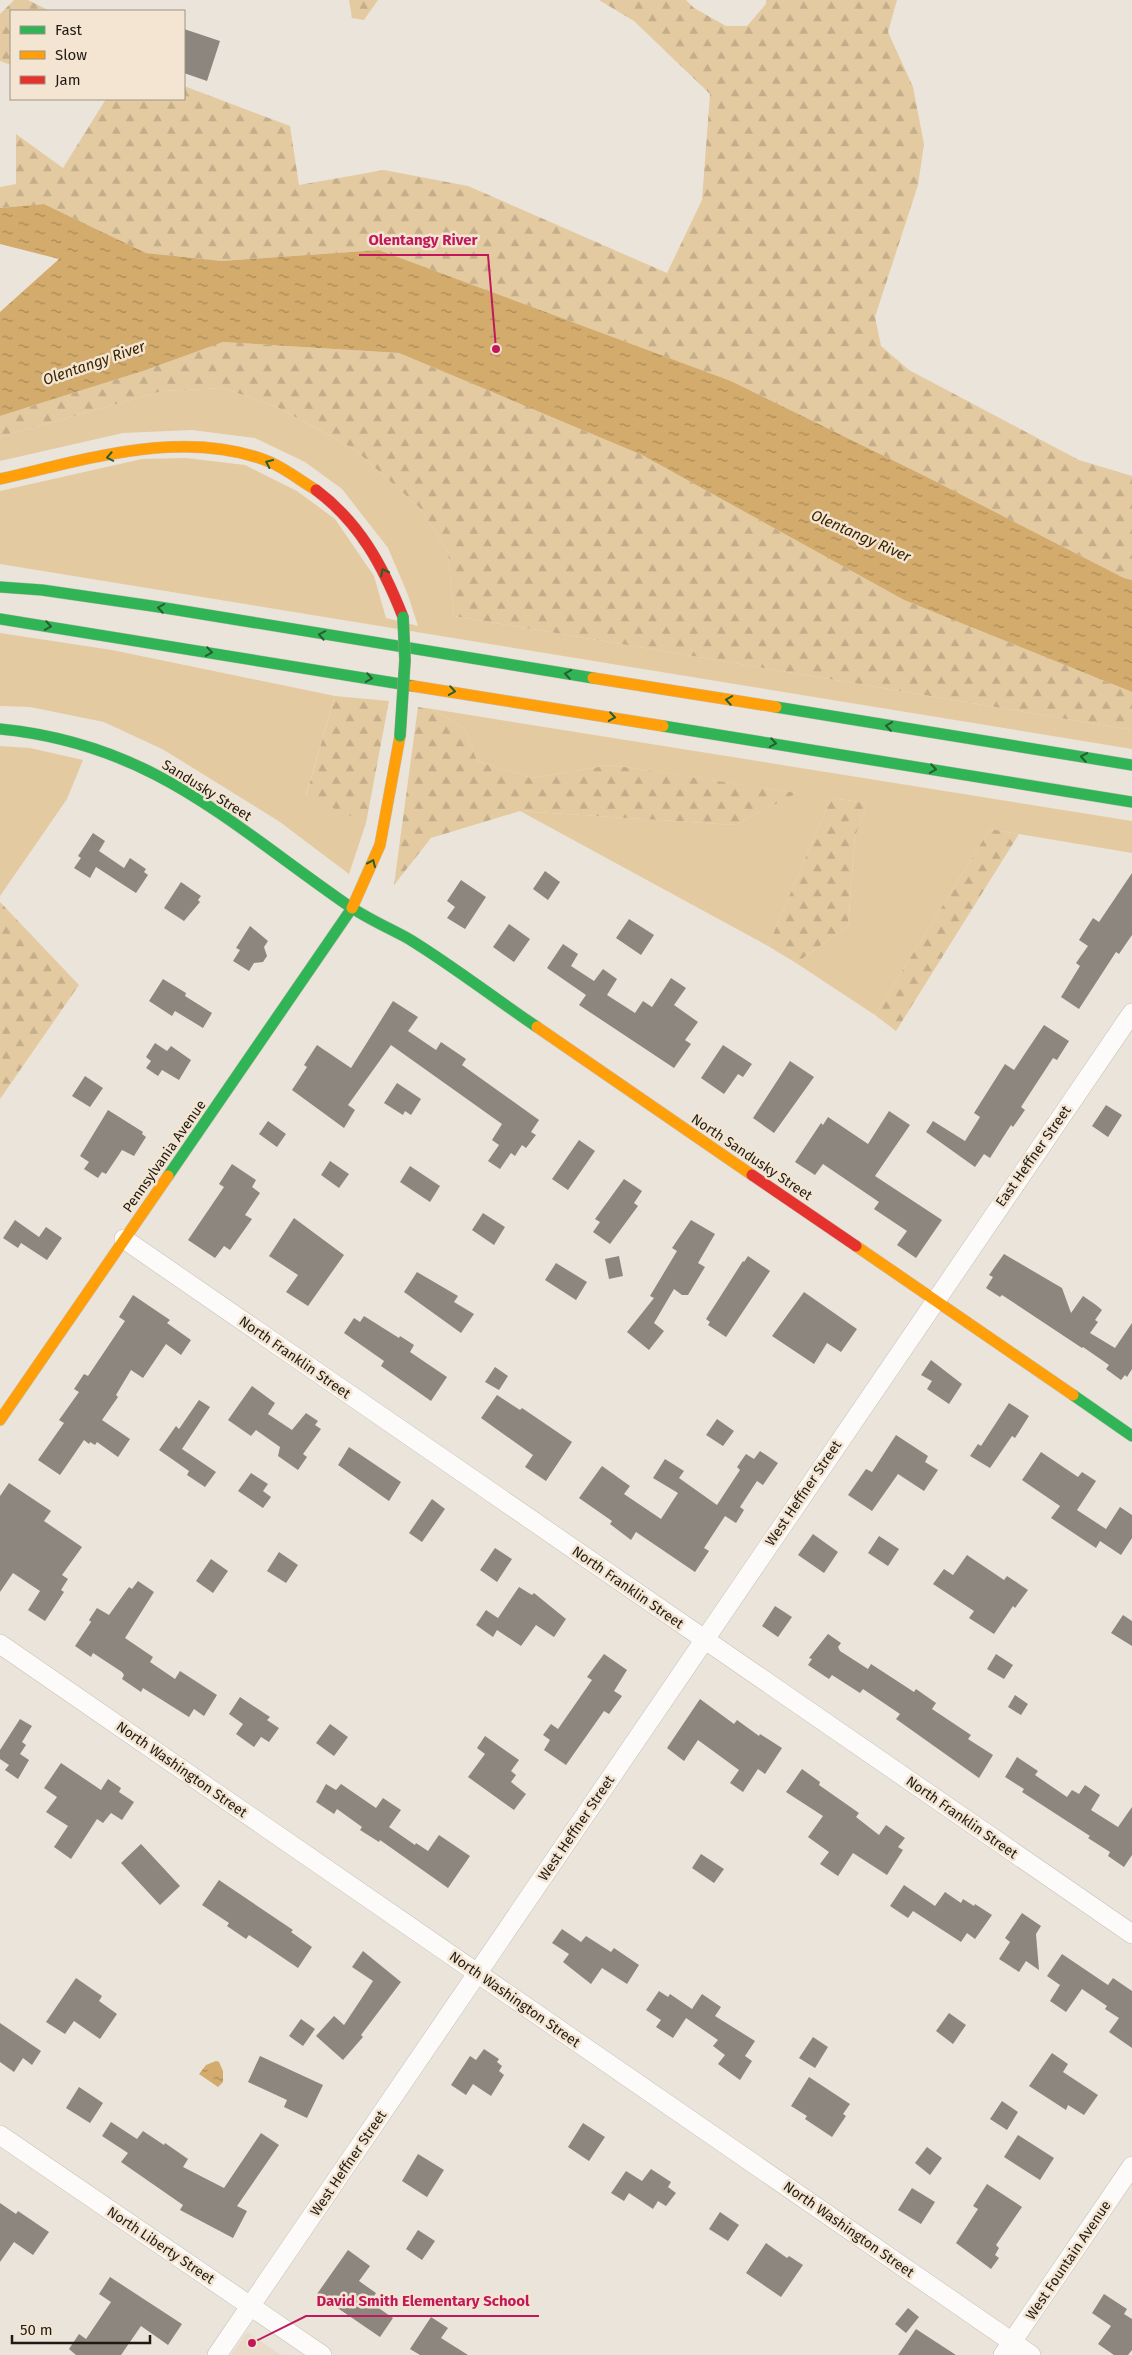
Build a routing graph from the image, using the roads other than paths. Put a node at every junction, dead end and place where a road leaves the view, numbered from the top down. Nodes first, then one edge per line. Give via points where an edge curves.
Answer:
1 (0, 479) edge
2 (0, 587) edge
3 (0, 619) edge
4 (0, 729) edge
5 (1132, 766) edge
6 (1132, 802) edge
7 (352, 908) junction
8 (1132, 1013) edge
9 (124, 1239) junction
10 (935, 1300) junction
11 (0, 1420) edge
12 (1132, 1436) edge
13 (704, 1639) junction
14 (0, 1644) edge
15 (1132, 1934) edge
16 (477, 1973) junction
17 (0, 2134) edge
18 (1132, 2166) edge
19 (250, 2306) junction
20 (1008, 2349) edge
21 (216, 2355) edge
22 (322, 2355) edge
23 (1031, 2355) edge

7 -> 1 main road, Pennsylvania Avenue, bridge via 380,845 400,736 405,660 403,617 371,546 338,506 316,489 258,458 210,449 141,451
5 -> 2 main road via 159,607
3 -> 6 main road
4 - 7 main road, Sandusky Street via 30,731 69,741 117,757 169,780
7 - 9 main road, Pennsylvania Avenue
7 - 10 main road, North Sandusky Street via 410,940
8 - 10 street, East Heffner Street
9 - 11 main road, Pennsylvania Avenue
9 - 13 street, North Franklin Street
10 - 12 main road, North Sandusky Street
10 - 13 street, West Heffner Street
13 - 15 street, North Franklin Street
13 - 16 street, West Heffner Street
14 - 16 street, North Washington Street
16 - 19 street, West Heffner Street
16 - 20 street, North Washington Street
17 - 19 street, North Liberty Street
18 - 20 street, West Fountain Avenue
19 - 21 street, West Heffner Street
19 - 22 street, North Liberty Street
20 - 23 street, North Washington Street

